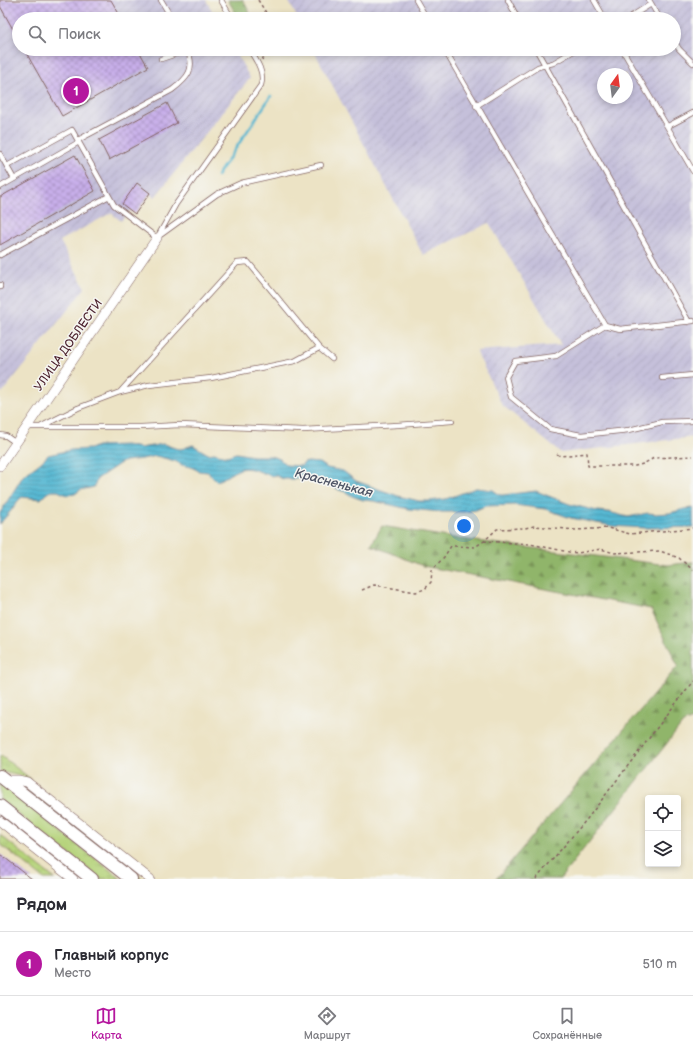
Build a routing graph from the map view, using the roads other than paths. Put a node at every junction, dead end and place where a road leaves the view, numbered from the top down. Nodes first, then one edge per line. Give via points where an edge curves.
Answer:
1 (161, 0) edge
2 (221, 0) edge
3 (416, 0) edge
4 (508, 0) edge
5 (594, 0) edge
6 (650, 2) edge
7 (168, 12) edge
8 (228, 12) edge
9 (423, 12) edge
10 (514, 12) edge
11 (601, 12) edge
12 (636, 12) edge
13 (656, 12) edge
14 (681, 51) edge
15 (169, 56) edge
16 (190, 56) edge
17 (253, 56) edge
18 (448, 56) edge
19 (540, 56) edge
20 (565, 56) edge
21 (626, 56) edge
22 (161, 59) dead end
23 (693, 63) edge
24 (545, 66) junction
25 (476, 106) junction
26 (693, 113) edge
27 (668, 126) junction
28 (78, 141) junction
29 (0, 154) edge
30 (321, 165) dead end
31 (7, 166) junction
32 (693, 171) edge
33 (14, 179) junction
34 (0, 187) edge
35 (108, 196) junction
36 (157, 238) junction
37 (0, 255) edge
38 (691, 321) edge
39 (604, 325) junction
40 (319, 348) junction
41 (332, 359) dead end
42 (693, 375) edge
43 (662, 378) dead end
44 (120, 392) junction
45 (452, 421) dead end
46 (693, 421) edge
47 (27, 427) junction
48 (40, 427) junction
49 (0, 435) edge
50 (16, 443) junction
51 (0, 466) edge
52 (3, 778) edge
53 (0, 806) edge
54 (0, 821) edge
55 (73, 879) edge
56 (92, 879) edge
57 (131, 879) edge
58 (150, 879) edge

1 - 7 lane
2 - 8 lane
3 - 9 lane
4 - 10 lane
5 - 11 lane
6 - 12 lane
6 - 13 lane
14 - 23 lane
15 - 22 lane
16 - 28 lane via 191,65 182,83
17 - 36 lane via 263,79 261,85 176,204
18 - 25 lane
19 - 24 lane
20 - 24 lane
21 - 27 lane
24 - 25 lane via 538,67
24 - 38 lane
25 - 39 lane
26 - 27 lane
27 - 32 lane
28 - 31 lane via 72,130
28 - 33 lane
28 - 35 lane
29 - 31 lane
30 - 36 lane via 240,183 217,194
31 - 33 lane
33 - 34 lane
35 - 36 lane via 114,205
35 - 37 lane
36 - 47 street, УЛИЦА ДОБЛЕСТИ
38 - 39 lane via 620,329
39 - 46 lane via 556,356 515,361 506,377 511,397 550,429 581,435 629,430 662,422
40 - 41 lane
40 - 44 lane via 295,361 211,378 149,385
40 - 44 lane via 248,262 237,263
42 - 43 lane
44 - 48 lane via 78,408
45 - 48 lane via 304,430 180,425
47 - 48 lane
47 - 50 street, УЛИЦА ДОБЛЕСТИ
49 - 50 lane
50 - 51 street, УЛИЦА ДОБЛЕСТИ
52 - 57 main road
52 - 58 street via 27,782
53 - 56 main road
54 - 55 street

